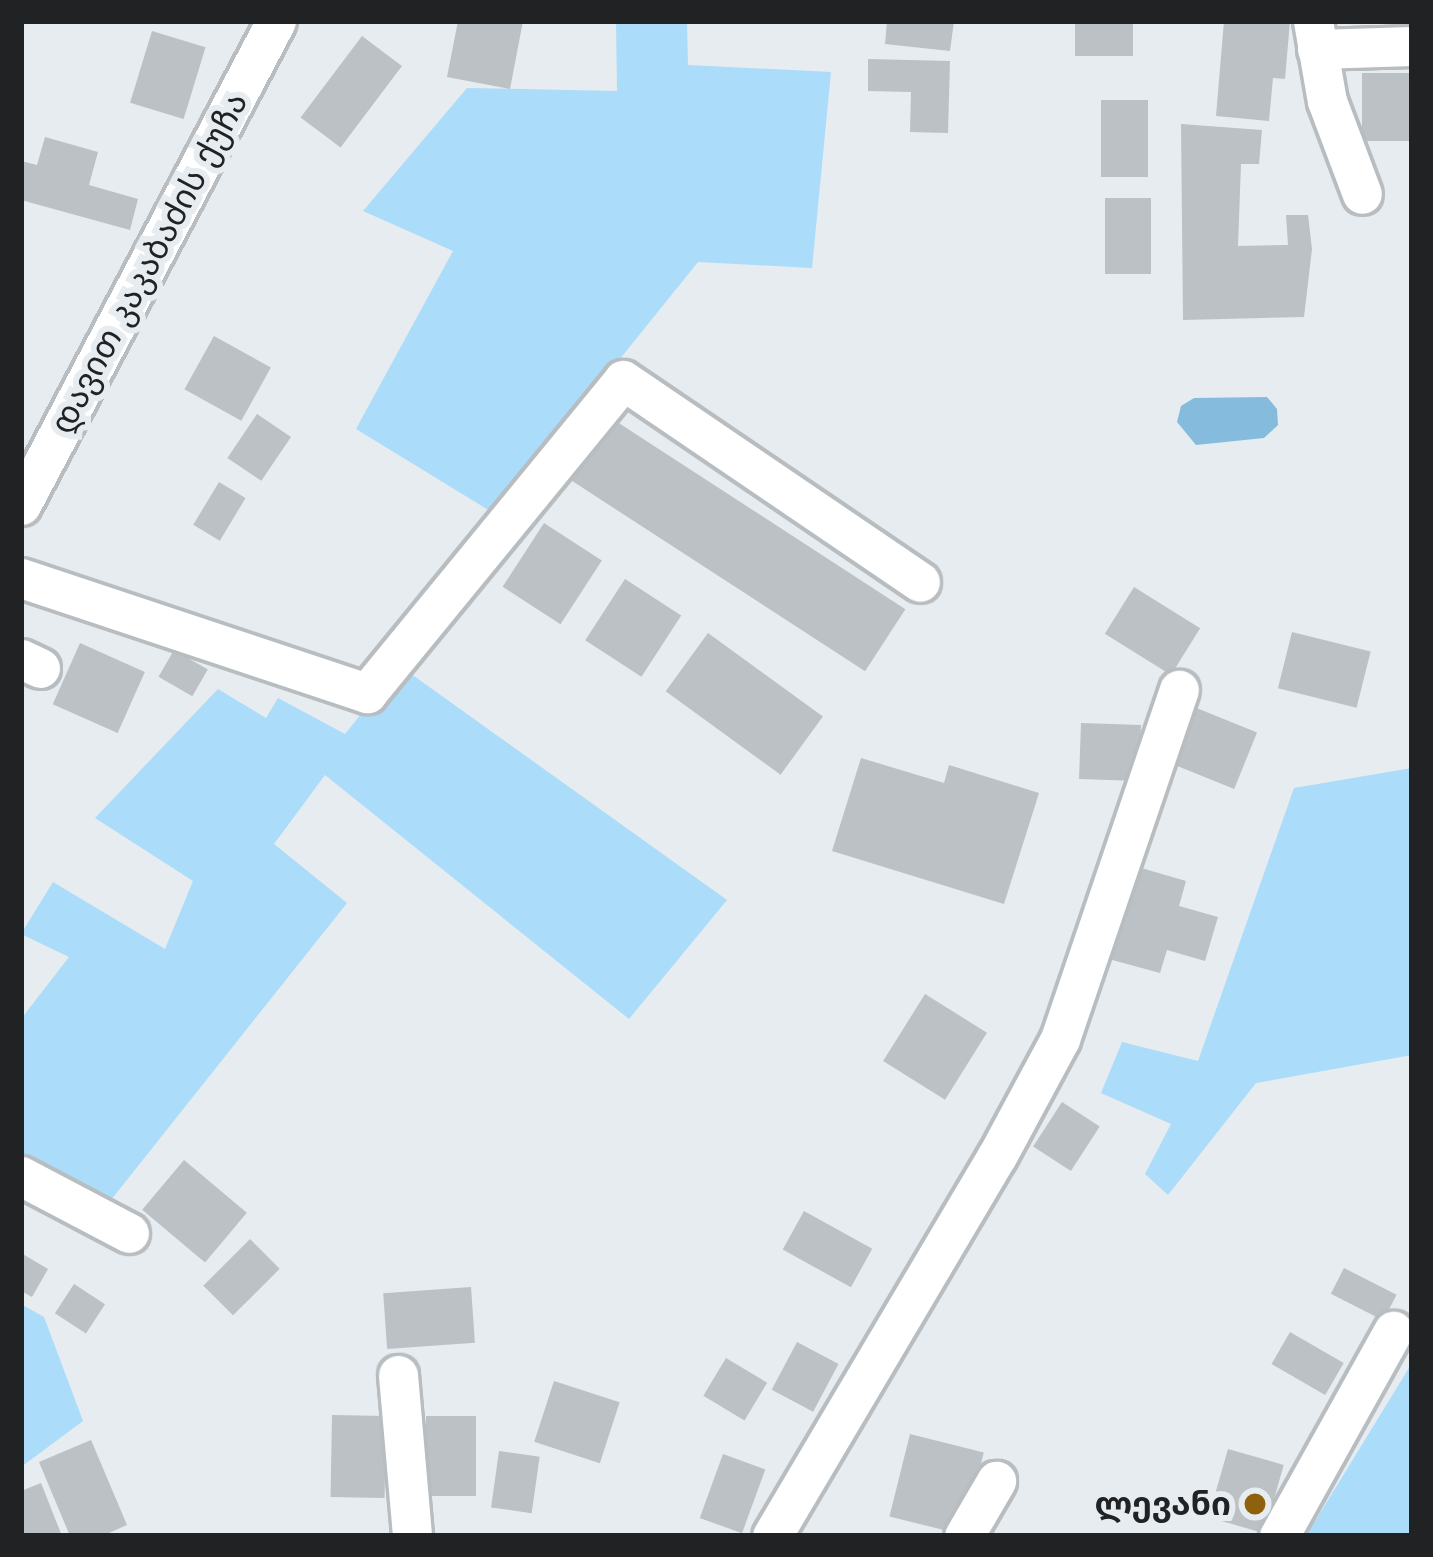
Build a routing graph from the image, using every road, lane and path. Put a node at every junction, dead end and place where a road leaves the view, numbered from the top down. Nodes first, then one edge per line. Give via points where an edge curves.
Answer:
1 (276, 21) edge
2 (1315, 35) edge
3 (1412, 46) edge
4 (1362, 194) dead end
5 (21, 505) edge
6 (21, 578) edge
7 (920, 582) dead end
8 (1179, 690) dead end
9 (21, 1175) edge
10 (129, 1233) dead end
11 (1393, 1331) dead end
12 (398, 1375) dead end
13 (996, 1481) dead end
14 (412, 1536) edge
15 (772, 1536) edge
16 (964, 1536) edge
17 (1279, 1536) edge

1 - 5 street, დავით კაკაბაძის ქუჩა
2 - 3 street
2 - 4 street via 1327,101
6 - 7 street via 367,693 623,380
8 - 15 street via 1060,1039
9 - 10 street
11 - 17 street
12 - 14 street
13 - 16 street

